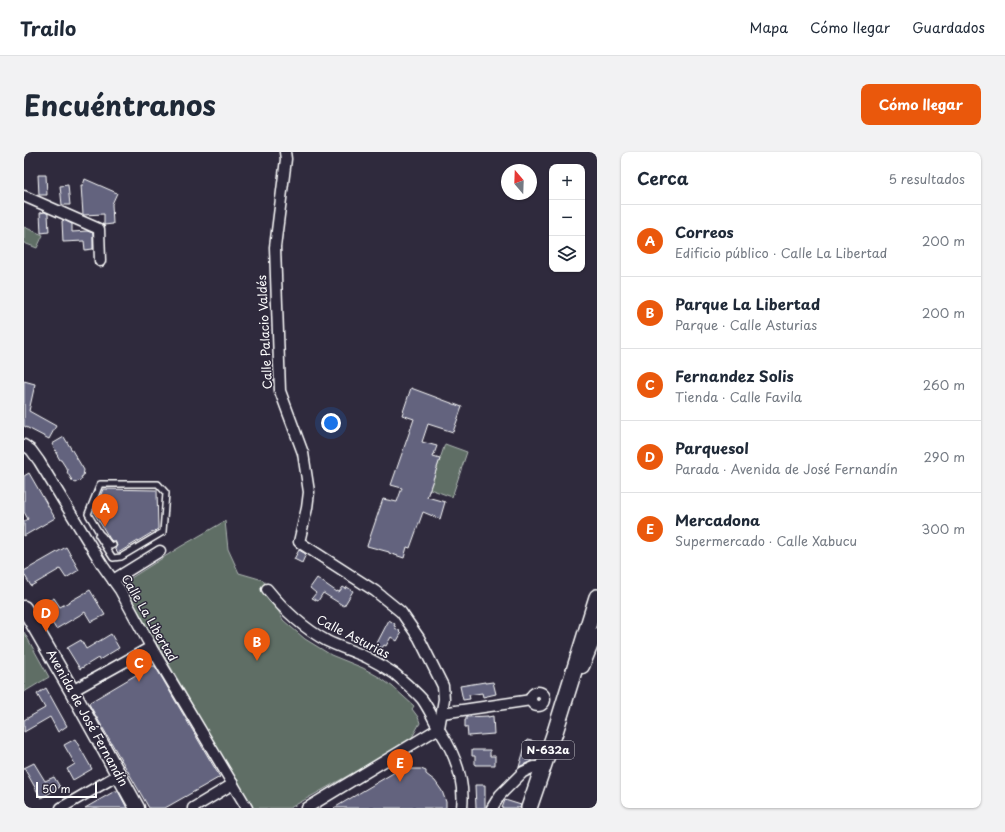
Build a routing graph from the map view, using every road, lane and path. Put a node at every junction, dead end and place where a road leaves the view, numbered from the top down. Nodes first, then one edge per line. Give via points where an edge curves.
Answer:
1 (285, 152) edge
2 (24, 196) edge
3 (100, 261) dead end
4 (24, 445) edge
5 (99, 534) junction
6 (88, 540) junction
7 (114, 545) dead end
8 (160, 551) dead end
9 (113, 580) junction
10 (267, 589) dead end
11 (597, 597) edge
12 (24, 608) edge
13 (595, 613) edge
14 (597, 635) edge
15 (151, 648) junction
16 (72, 691) junction
17 (567, 692) junction
18 (531, 700) dead end
19 (442, 712) junction
20 (439, 728) junction
21 (543, 766) junction
22 (118, 775) junction
23 (233, 784) junction
24 (61, 808) edge
25 (137, 808) edge
26 (194, 808) edge
27 (246, 808) edge
28 (307, 808) edge
29 (462, 808) edge
30 (492, 808) edge
31 (529, 808) edge

1 - 19 street, Calle Palacio Valdés via 274,247 280,391 303,453 309,492 299,542 375,591 401,612 419,638 443,686
2 - 3 street via 100,230
4 - 6 street, Calle La Libertad via 39,460
5 - 5 lane via 113,558 121,557 163,532 166,493 158,484 100,484 88,514
5 - 6 lane
5 - 7 lane via 108,544
6 - 9 street, Calle La Libertad
8 - 9 street
9 - 15 street, Calle La Libertad
10 - 20 street, Calle Asturias via 305,628 395,674 421,699
11 - 13 main road, N-632a
12 - 16 street, Avenida de José Fernandín
13 - 17 main road, N-632a
14 - 17 street via 576,680
15 - 16 street
15 - 23 street, Calle La Libertad
16 - 22 street, Avenida de José Fernandín
17 - 21 main road, N-632a
18 - 19 street
19 - 20 street, Calle Palacio Valdés
20 - 28 street
20 - 29 street, Calle Asturias via 457,763 462,782
21 - 30 street via 523,772 500,795
21 - 31 main road, N-632a
22 - 24 street
22 - 25 street, Avenida de José Fernandín
23 - 26 street
23 - 27 street, Calle La Libertad

